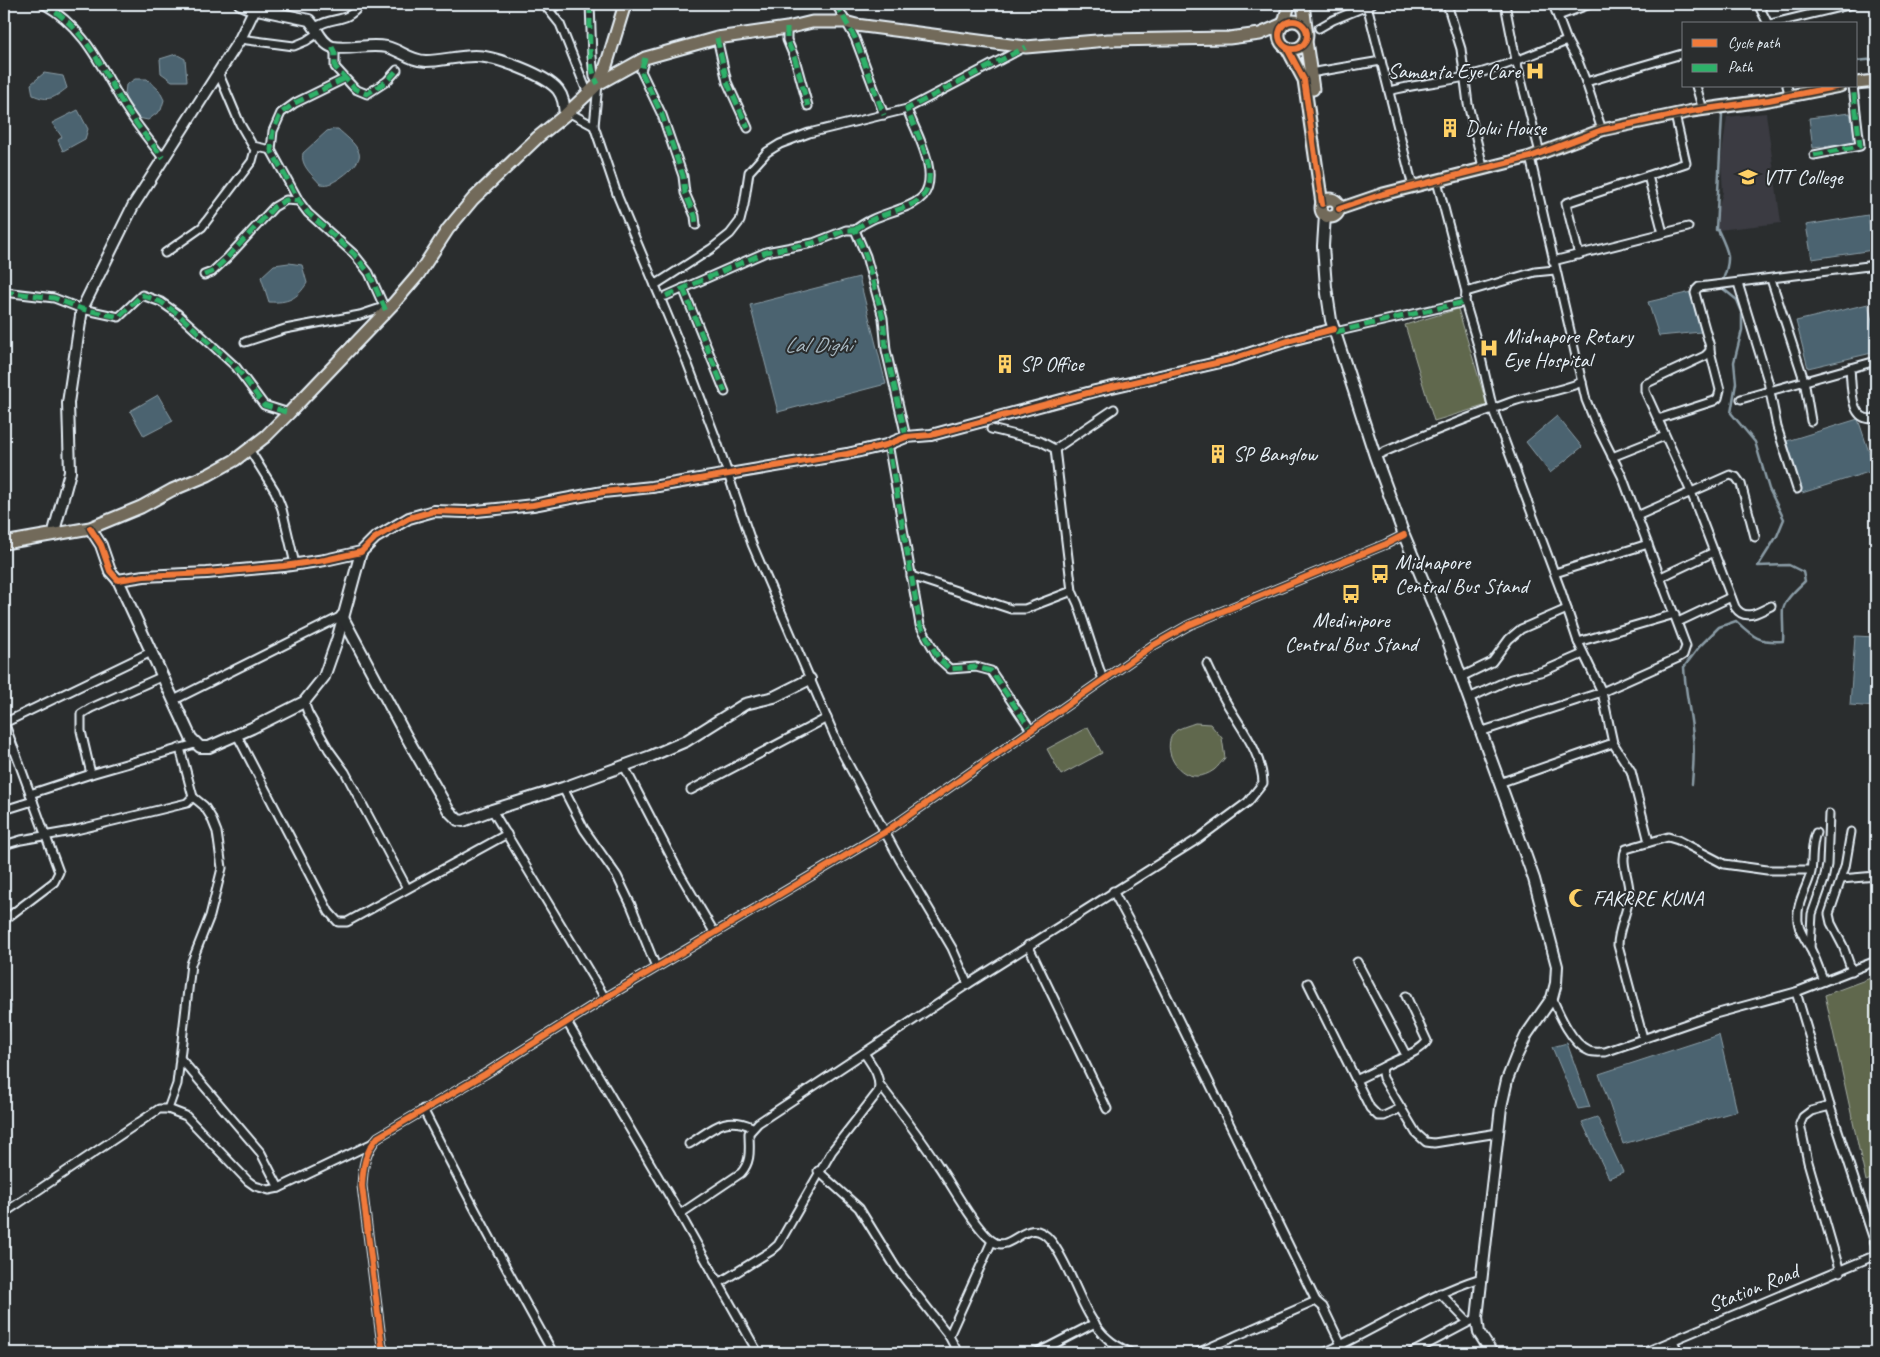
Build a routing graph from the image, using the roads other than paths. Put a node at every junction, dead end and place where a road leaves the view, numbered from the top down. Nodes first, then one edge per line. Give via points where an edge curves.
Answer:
1 (43, 4) edge
2 (240, 4) edge
3 (361, 4) edge
4 (561, 4) edge
5 (590, 4) edge
6 (625, 4) edge
7 (836, 4) edge
8 (1289, 4) edge
9 (1302, 4) edge
10 (1447, 4) edge
11 (1506, 4) edge
12 (1553, 4) edge
13 (1590, 4) edge
14 (1758, 4) edge
15 (1854, 4) edge
16 (1370, 5) edge
17 (256, 6) edge
18 (546, 6) edge
19 (1558, 16) junction
20 (845, 22) junction
21 (1768, 22) edge
22 (1778, 22) edge
23 (1284, 24) junction
24 (787, 28) junction
25 (1306, 28) junction
26 (1319, 28) dead end
27 (317, 30) junction
28 (1260, 34) junction
29 (717, 38) junction
30 (240, 39) junction
31 (1306, 41) junction
32 (1566, 41) junction
33 (1284, 46) junction
34 (332, 47) junction
35 (1026, 47) junction
36 (1682, 54) edge
37 (645, 58) junction
38 (1516, 60) junction
39 (1381, 61) junction
40 (397, 70) dead end
41 (218, 72) junction
42 (1310, 73) junction
43 (1465, 77) junction
44 (344, 79) junction
45 (1876, 81) edge
46 (1586, 82) junction
47 (1858, 83) edge
48 (598, 84) junction
49 (1697, 88) edge
50 (1819, 88) edge
51 (1853, 88) edge
52 (1388, 91) junction
53 (1788, 91) edge
54 (588, 94) junction
55 (808, 106) dead end
56 (907, 109) junction
57 (1703, 110) junction
58 (566, 114) junction
59 (884, 115) junction
60 (1675, 115) junction
61 (594, 126) junction
62 (748, 128) dead end
63 (1602, 130) junction
64 (253, 146) junction
65 (271, 150) junction
66 (1535, 155) junction
67 (1814, 156) dead end
68 (163, 158) junction
69 (1483, 167) junction
70 (1648, 176) junction
71 (1437, 182) junction
72 (1413, 187) junction
73 (299, 200) junction
74 (1331, 203) junction
75 (1325, 216) joint
76 (696, 225) dead end
77 (1688, 227) dead end
78 (854, 230) junction
79 (1663, 233) junction
80 (165, 254) dead end
81 (1578, 255) junction
82 (1553, 261) junction
83 (1876, 265) edge
84 (1555, 270) junction
85 (204, 274) dead end
86 (1771, 279) junction
87 (1738, 283) junction
88 (655, 285) junction
89 (684, 288) junction
90 (4, 292) edge
91 (1466, 292) junction
92 (666, 296) dead end
93 (1466, 302) junction
94 (82, 309) junction
95 (385, 309) junction
96 (1335, 331) junction
97 (245, 342) dead end
98 (1710, 351) junction
99 (1876, 361) edge
100 (1850, 368) junction
101 (1804, 380) junction
102 (1582, 382) junction
103 (1770, 390) junction
104 (725, 392) dead end
105 (1741, 399) dead end
106 (1114, 408) dead end
107 (1493, 410) junction
108 (289, 413) junction
109 (1876, 418) edge
110 (1658, 419) junction
111 (1811, 421) dead end
112 (991, 429) dead end
113 (1665, 436) junction
114 (906, 437) junction
115 (886, 445) junction
116 (249, 449) junction
117 (1055, 449) junction
118 (1375, 456) junction
119 (1612, 457) junction
120 (729, 475) junction
121 (1797, 489) dead end
122 (1691, 492) junction
123 (1637, 516) junction
124 (90, 528) junction
125 (1404, 534) junction
126 (53, 535) junction
127 (1755, 537) dead end
128 (4, 543) edge
129 (1648, 544) junction
130 (361, 552) junction
131 (1714, 552) junction
132 (295, 564) junction
133 (1555, 573) junction
134 (911, 576) junction
135 (1661, 577) junction
136 (118, 580) junction
137 (1072, 591) junction
138 (1731, 597) junction
139 (1771, 606) dead end
140 (1566, 609) junction
141 (1674, 614) junction
142 (342, 616) junction
143 (1678, 622) junction
144 (1578, 642) junction
145 (152, 652) junction
146 (1583, 654) junction
147 (1207, 664) dead end
148 (163, 676) junction
149 (1461, 677) junction
150 (810, 679) junction
151 (1103, 680) junction
152 (1602, 692) junction
153 (1469, 698) junction
154 (174, 700) junction
155 (304, 702) junction
156 (827, 718) junction
157 (4, 723) edge
158 (1031, 730) junction
159 (1480, 732) junction
160 (237, 735) junction
161 (1613, 743) junction
162 (195, 744) junction
163 (180, 748) junction
164 (14, 749) junction
165 (4, 752) edge
166 (624, 766) junction
167 (92, 774) junction
168 (1499, 783) junction
169 (563, 788) junction
170 (691, 790) dead end
171 (193, 797) junction
172 (31, 798) junction
173 (4, 810) edge
174 (492, 810) junction
175 (1829, 814) dead end
176 (885, 832) junction
177 (1851, 832) dead end
178 (1816, 833) dead end
179 (507, 834) junction
180 (46, 836) junction
181 (1649, 842) junction
182 (4, 846) edge
183 (1811, 870) junction
184 (1876, 876) edge
185 (1841, 879) junction
186 (407, 888) junction
187 (1113, 891) junction
188 (4, 920) edge
189 (714, 932) junction
190 (1028, 945) junction
191 (1810, 948) junction
192 (1876, 961) edge
193 (1357, 962) dead end
194 (656, 967) junction
195 (1852, 971) junction
196 (1824, 981) junction
197 (1308, 983) dead end
198 (968, 984) junction
199 (1796, 992) junction
200 (1406, 996) dead end
201 (605, 998) junction
202 (1552, 998) junction
203 (567, 1022) junction
204 (1643, 1038) junction
205 (864, 1053) junction
206 (1406, 1055) junction
207 (180, 1058) junction
208 (1383, 1067) junction
209 (1356, 1080) junction
210 (880, 1085) junction
211 (1830, 1106) junction
212 (1401, 1108) junction
213 (168, 1109) junction
214 (423, 1109) junction
215 (1107, 1110) dead end
216 (752, 1127) junction
217 (1498, 1133) junction
218 (371, 1144) junction
219 (689, 1144) dead end
220 (818, 1171) junction
221 (279, 1188) junction
222 (4, 1213) edge
223 (680, 1214) junction
224 (992, 1241) junction
225 (1876, 1246) edge
226 (1876, 1255) edge
227 (1840, 1272) junction
228 (1481, 1278) junction
229 (720, 1283) junction
230 (1440, 1294) junction
231 (1316, 1302) junction
232 (1472, 1320) junction
233 (1094, 1323) junction
234 (949, 1336) junction
235 (1673, 1340) junction
236 (1341, 1346) junction
237 (384, 1352) edge
238 (552, 1353) edge
239 (758, 1353) edge
240 (958, 1353) edge
241 (1037, 1353) edge
242 (1131, 1353) edge
243 (1197, 1353) edge
244 (1324, 1353) edge
245 (1345, 1353) edge
246 (1411, 1353) edge
247 (1492, 1353) edge
248 (1642, 1353) edge
249 (1679, 1353) edge

1 - 68 street via 60,13 78,31 123,103
2 - 17 street
3 - 27 street via 347,18 323,22
4 - 18 street
5 - 48 street via 594,77
6 - 48 main road
7 - 20 street
8 - 23 main road
9 - 25 main road
10 - 43 street via 1461,49
11 - 38 street
12 - 19 street
13 - 19 street
14 - 21 street
15 - 22 street
16 - 26 street
16 - 39 street
17 - 27 street via 309,20
17 - 30 street
18 - 54 street via 560,24
19 - 32 street
20 - 24 main road via 812,22
20 - 35 main road
20 - 59 street via 855,38
23 - 25 main road via 1296,20
23 - 28 main road
23 - 33 main road via 1279,30 1279,37
24 - 29 main road
24 - 55 street via 787,40
25 - 31 main road
27 - 30 street via 306,41 294,46
27 - 34 street
28 - 33 main road
28 - 35 main road
29 - 37 main road
29 - 62 street via 727,82
30 - 41 street
31 - 33 main road via 1298,48
31 - 42 main road
32 - 38 street
32 - 46 street
33 - 74 main road via 1304,80
34 - 44 street via 335,67
34 - 58 street via 385,46 425,61 475,56 494,58 528,71 556,88 563,98
35 - 56 street
36 - 46 street
37 - 48 main road
37 - 76 street via 641,70 662,115
38 - 43 street
38 - 66 street
39 - 42 street
39 - 52 street
40 - 44 street via 367,94 355,90
41 - 64 street
41 - 68 street
42 - 74 main road
43 - 52 street
43 - 69 street
44 - 65 street via 296,102 281,113 273,132
45 - 47 main road
46 - 63 street
48 - 54 main road
48 - 61 street
49 - 57 street
50 - 53 main road
51 - 67 street via 1860,146
52 - 72 street
53 - 57 main road
54 - 58 main road
56 - 59 street
56 - 78 street via 928,166 929,182 924,195 916,202 864,222
57 - 60 main road
58 - 61 street
58 - 95 main road via 473,199 448,229 418,275
59 - 88 street via 810,133 767,152 749,172 740,221 730,234
60 - 63 main road
60 - 70 street via 1686,163
61 - 88 street via 618,196
63 - 66 main road
64 - 65 street
64 - 80 street via 252,160 202,227
65 - 73 street
66 - 69 main road
66 - 82 street
68 - 94 street via 132,206
69 - 71 main road
70 - 79 street
70 - 81 street via 1566,203
71 - 72 main road
71 - 91 street
72 - 74 main road
73 - 85 street via 286,200 274,206 227,258 212,272
73 - 95 street via 308,213 354,254 369,273
74 - 75 main road via 1322,212
75 - 96 street via 1326,287
77 - 79 street
78 - 89 street via 813,243 766,252
78 - 114 street via 866,256 883,318 886,350
79 - 81 street
81 - 82 street
82 - 84 street
83 - 86 street
84 - 91 street via 1535,272
84 - 102 street
86 - 87 street
86 - 101 street
87 - 98 street via 1699,287 1695,293
87 - 103 street
88 - 120 street
89 - 92 street
89 - 104 street
90 - 94 street via 54,298
91 - 93 street
93 - 96 street
93 - 107 street
94 - 108 street via 119,317 142,295 161,302 236,367 264,405
94 - 126 street via 68,403 70,472
95 - 97 street via 286,328
95 - 108 main road
96 - 114 street via 931,435
96 - 118 street
98 - 110 street via 1644,384
98 - 110 street via 1720,390 1718,398
99 - 100 street
100 - 101 street
100 - 109 street via 1856,410 1864,419
101 - 103 street
101 - 111 street
102 - 107 street
102 - 119 street via 1590,412
103 - 105 street
103 - 121 street via 1776,427
106 - 117 street
107 - 118 street via 1434,430
107 - 133 street
108 - 116 main road
110 - 113 street
112 - 117 street via 1040,441
113 - 119 street
113 - 122 street
114 - 115 street
115 - 120 street
115 - 134 street
116 - 124 main road via 208,475
116 - 132 street via 275,491
117 - 137 street
118 - 125 street
119 - 123 street
120 - 130 street via 533,505 466,512 434,511 409,518 375,538
120 - 150 street via 752,544
122 - 123 street
122 - 127 street via 1730,474 1736,477
122 - 131 street
123 - 129 street
124 - 126 main road
124 - 136 street via 101,545 110,571
125 - 149 street
125 - 151 street via 1189,625
126 - 128 main road
129 - 133 street
129 - 135 street
130 - 132 street
130 - 142 street
131 - 135 street
131 - 138 street
132 - 136 street
133 - 140 street
134 - 137 street via 1011,610 1025,609
134 - 158 street via 920,625 939,658 950,669 976,667 990,672
135 - 141 street
136 - 145 street
137 - 151 street
138 - 139 street via 1735,607 1744,615 1749,616
138 - 143 street
140 - 144 street
140 - 149 street via 1521,629 1492,662
141 - 143 street
141 - 144 street
142 - 154 street
142 - 155 street via 324,677
142 - 174 street via 449,811 463,821
143 - 152 street via 1686,646 1683,655
144 - 146 street
145 - 148 street
145 - 157 street
146 - 152 street
146 - 153 street via 1544,671 1511,679
147 - 187 street via 1250,742 1262,770 1263,783 1248,802 1198,839
148 - 154 street
148 - 167 street via 81,714 81,731
149 - 153 street
150 - 156 street
150 - 166 street via 774,697 744,704 686,741
151 - 158 street
152 - 159 street
152 - 161 street
153 - 159 street
154 - 162 street
155 - 160 street
155 - 186 street
156 - 170 street
156 - 176 street
157 - 164 street
158 - 176 street
159 - 168 street
160 - 162 street via 209,747
160 - 186 street via 334,918 347,922
161 - 168 street
161 - 181 street via 1631,771
162 - 163 street
163 - 167 street
163 - 171 street
164 - 165 street
164 - 172 street
166 - 169 street
166 - 189 street via 675,866
167 - 172 street
168 - 202 street via 1534,879 1557,966
169 - 174 street
169 - 194 street via 584,829 617,876
171 - 180 street via 176,806
171 - 207 street via 204,806 217,832 222,868 210,916 191,964
172 - 173 street
172 - 180 street
174 - 179 street
175 - 191 street via 1827,865 1812,914
176 - 189 street
176 - 198 street via 952,948
177 - 185 street
178 - 183 street
179 - 186 street
179 - 201 street
180 - 182 street
180 - 188 street via 58,876 50,886
181 - 183 street via 1673,838 1724,864 1760,869
181 - 204 street via 1624,853 1629,900 1618,936
183 - 191 street via 1798,914 1800,931
184 - 185 street
185 - 195 street via 1829,914
187 - 190 street
187 - 231 street
189 - 194 street
190 - 198 street
190 - 215 street
191 - 196 street
192 - 195 street
193 - 206 street
194 - 201 street
195 - 196 street
196 - 199 street
197 - 209 street
198 - 205 street
199 - 204 street
199 - 211 street
200 - 206 street via 1427,1041
201 - 203 street
202 - 204 street via 1578,1043 1590,1051 1605,1052
202 - 217 street via 1527,1034 1516,1057 1507,1080
203 - 214 street
203 - 223 street
205 - 210 street
205 - 216 street
206 - 208 street
207 - 213 street via 177,1084
207 - 221 street via 261,1153
208 - 209 street
208 - 212 street via 1383,1078
209 - 212 street via 1374,1114 1384,1116
210 - 220 street via 873,1099
210 - 224 street
211 - 225 street
211 - 227 street via 1811,1111 1800,1124
212 - 217 street via 1416,1133 1426,1142
213 - 221 street via 193,1121 255,1186 269,1190
213 - 222 street via 150,1114
214 - 218 street via 378,1136
214 - 238 street
216 - 219 street via 728,1122
216 - 223 street via 746,1167
217 - 228 street
218 - 221 street
218 - 237 street via 363,1169 362,1186
220 - 229 street via 778,1245
220 - 234 street via 860,1208 896,1268
223 - 229 street
224 - 233 street via 1004,1243 1031,1230 1043,1232 1064,1262
224 - 234 street
226 - 227 street, Station Road
227 - 235 street, Station Road
228 - 230 street
228 - 232 street
229 - 239 street
230 - 232 street
230 - 236 street
231 - 236 street via 1323,1307
231 - 243 street
232 - 246 street
232 - 247 street
233 - 241 street
233 - 242 street via 1108,1340
234 - 240 street
235 - 248 street, Station Road
235 - 249 street
236 - 244 street
236 - 245 street

